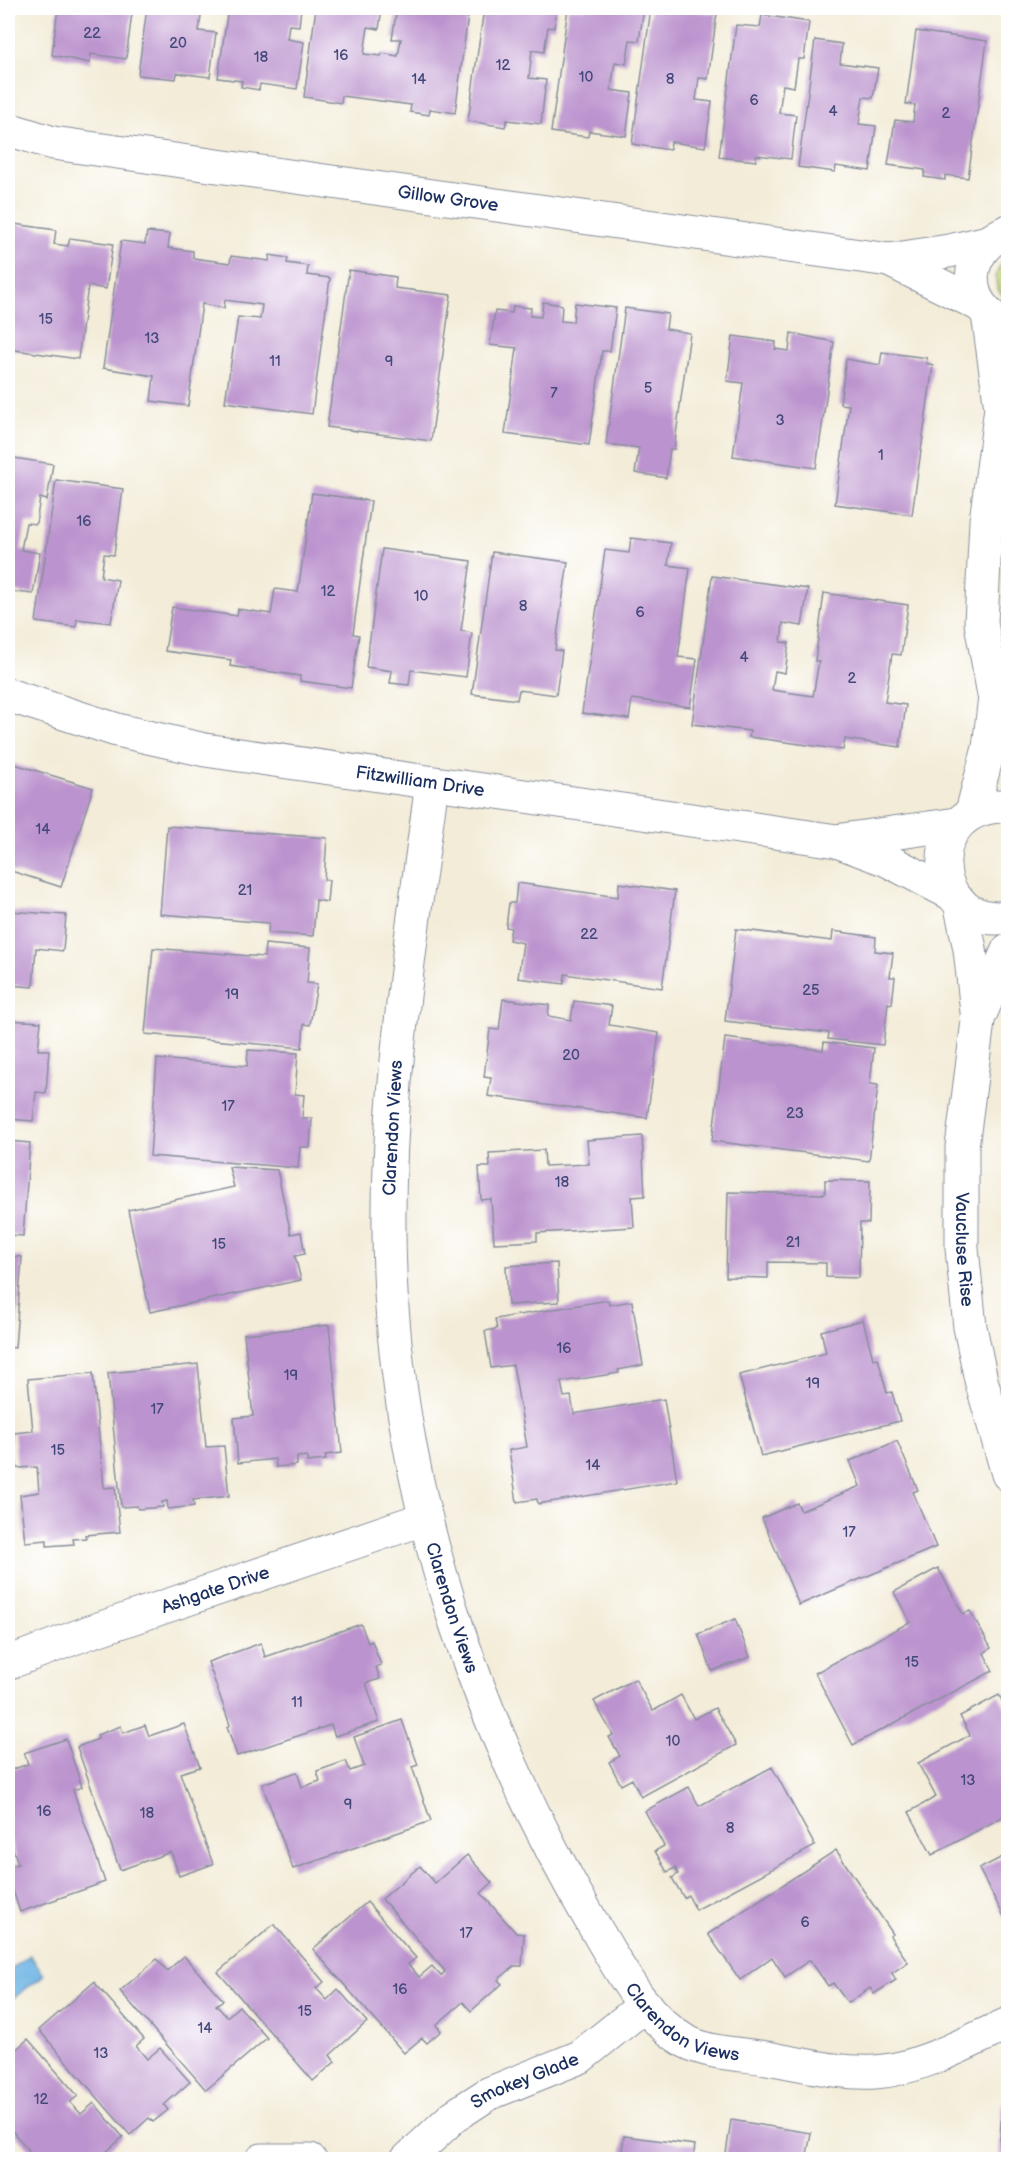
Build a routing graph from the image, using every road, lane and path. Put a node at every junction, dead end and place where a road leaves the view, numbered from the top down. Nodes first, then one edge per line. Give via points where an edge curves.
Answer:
1 (8, 129) edge
2 (1000, 229) edge
3 (889, 260) junction
4 (992, 315) edge
5 (1005, 400) edge
6 (8, 694) edge
7 (994, 700) junction
8 (1008, 737) edge
9 (432, 783) junction
10 (1008, 806) edge
11 (964, 818) junction
12 (837, 841) junction
13 (956, 898) junction
14 (1008, 917) edge
15 (1008, 950) edge
16 (978, 1021) junction
17 (1008, 1473) edge
18 (426, 1518) junction
19 (8, 1663) edge
20 (645, 2005) junction
21 (1008, 2024) edge
22 (262, 2160) edge
23 (310, 2160) edge
24 (407, 2160) edge

1 - 3 street, Gillow Grove via 53,143
2 - 3 street, Gillow Grove via 949,251
2 - 4 street via 975,260 972,276 973,291
3 - 4 street, Gillow Grove
4 - 5 street
5 - 7 street via 986,521 982,577 981,622
6 - 9 street, Fitzwilliam Drive via 117,730 206,750
7 - 8 street
7 - 11 street via 989,748
9 - 12 street, Fitzwilliam Drive
9 - 18 street, Clarendon Views via 403,998 388,1172 392,1309 410,1446
10 - 11 street, Fitzwilliam Drive via 989,806
11 - 12 street, Fitzwilliam Drive
11 - 13 street, Vaucluse Rise via 947,840 943,858 945,877
12 - 13 street, Fitzwilliam Drive via 885,859
13 - 14 street, Fitzwilliam Drive via 982,916
13 - 16 street, Vaucluse Rise via 970,949
15 - 16 street, Vaucluse Rise
16 - 17 street, Vaucluse Rise via 962,1147 962,1249 970,1327
18 - 19 street, Ashgate Drive
18 - 20 street, Clarendon Views via 451,1611 513,1773 555,1860
20 - 21 street, Clarendon Views via 688,2042 716,2050 875,2072 914,2064
20 - 24 street, Smokey Glade via 580,2057 488,2094 454,2116
22 - 23 street

